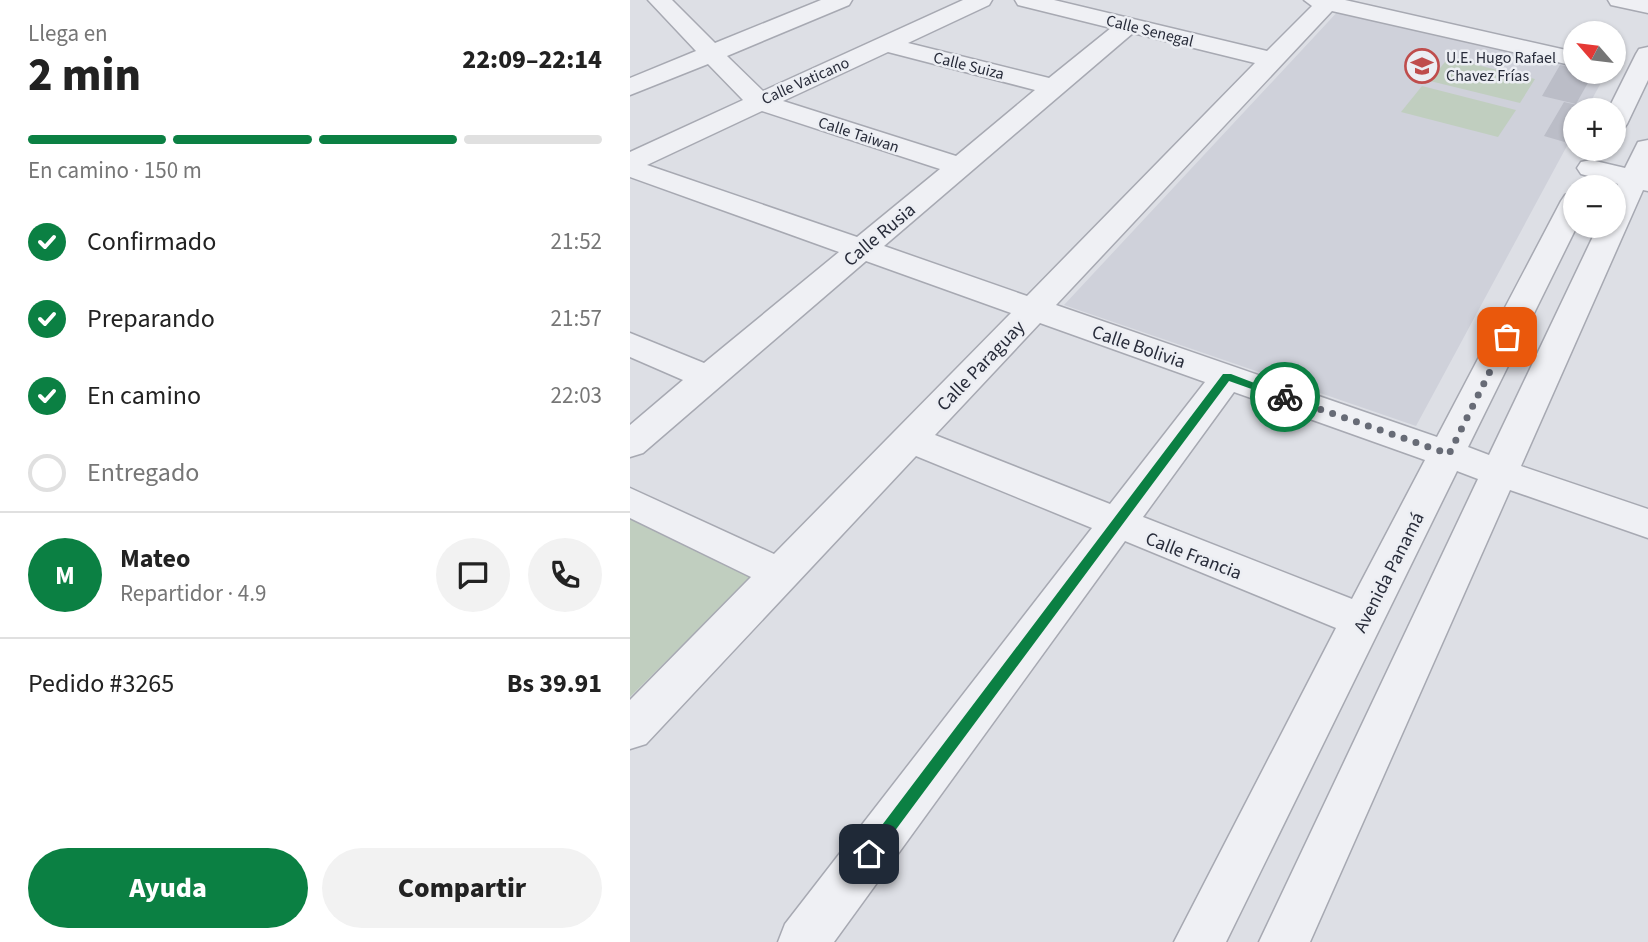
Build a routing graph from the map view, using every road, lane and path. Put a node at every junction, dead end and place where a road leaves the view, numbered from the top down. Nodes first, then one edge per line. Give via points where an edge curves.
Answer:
1 (659, 0) edge
2 (841, 0) edge
3 (981, 0) edge
4 (1026, 0) edge
5 (1619, 0) edge
6 (1324, 1) edge
7 (1648, 6) edge
8 (1128, 25) junction
9 (884, 44) junction
10 (712, 53) junction
11 (1563, 56) edge
12 (1273, 60) junction
13 (1626, 67) edge
14 (1645, 67) edge
15 (630, 87) edge
16 (1054, 87) junction
17 (758, 101) junction
18 (1626, 102) edge
19 (1648, 148) edge
20 (630, 162) edge
21 (960, 166) junction
22 (630, 168) edge
23 (1641, 181) edge
24 (1626, 205) edge
25 (1563, 224) edge
26 (1607, 238) edge
27 (861, 249) junction
28 (1033, 309) junction
29 (630, 344) edge
30 (1227, 377) junction
31 (708, 378) junction
32 (909, 439) junction
33 (630, 443) edge
34 (1449, 454) junction
35 (1501, 472) junction
36 (630, 502) edge
37 (1116, 524) junction
38 (1648, 524) edge
39 (780, 574) junction
40 (1363, 621) junction
41 (630, 730) edge
42 (803, 942) edge
43 (1199, 942) edge
44 (1284, 942) edge

1 - 10 street
2 - 10 street
3 - 9 street, Calle Vaticano
4 - 8 street, Calle Senegal
5 - 7 street
6 - 11 street
6 - 12 street, Calle Paraguay
8 - 12 street, Calle Senegal
8 - 16 street, Calle Rusia
9 - 16 street, Calle Suiza
9 - 17 street, Calle Vaticano
10 - 15 street
10 - 17 street
12 - 28 street, Calle Paraguay
13 - 14 street
14 - 18 street
16 - 21 street, Calle Rusia
17 - 20 street, Calle Vaticano
17 - 21 street, Calle Taiwan
19 - 23 street
21 - 27 street, Calle Rusia
22 - 27 street, Calle Bolivia
23 - 24 street
25 - 34 street, Avenida Panamá
26 - 35 street
27 - 28 street, Calle Bolivia
27 - 31 street, Calle Rusia
28 - 30 street, Calle Bolivia
28 - 32 street, Calle Paraguay
29 - 31 street
30 - 34 street, Calle Bolivia
30 - 37 street
31 - 33 street, Calle Rusia
32 - 37 street, Calle Francia
32 - 39 street, Calle Paraguay
34 - 35 street, Calle Bolivia
34 - 40 street, Avenida Panamá
35 - 38 street, Calle Bolivia
35 - 44 street
36 - 39 street
37 - 40 street, Calle Francia
37 - 42 street
39 - 41 street, Calle Paraguay
40 - 43 street, Avenida Panamá

